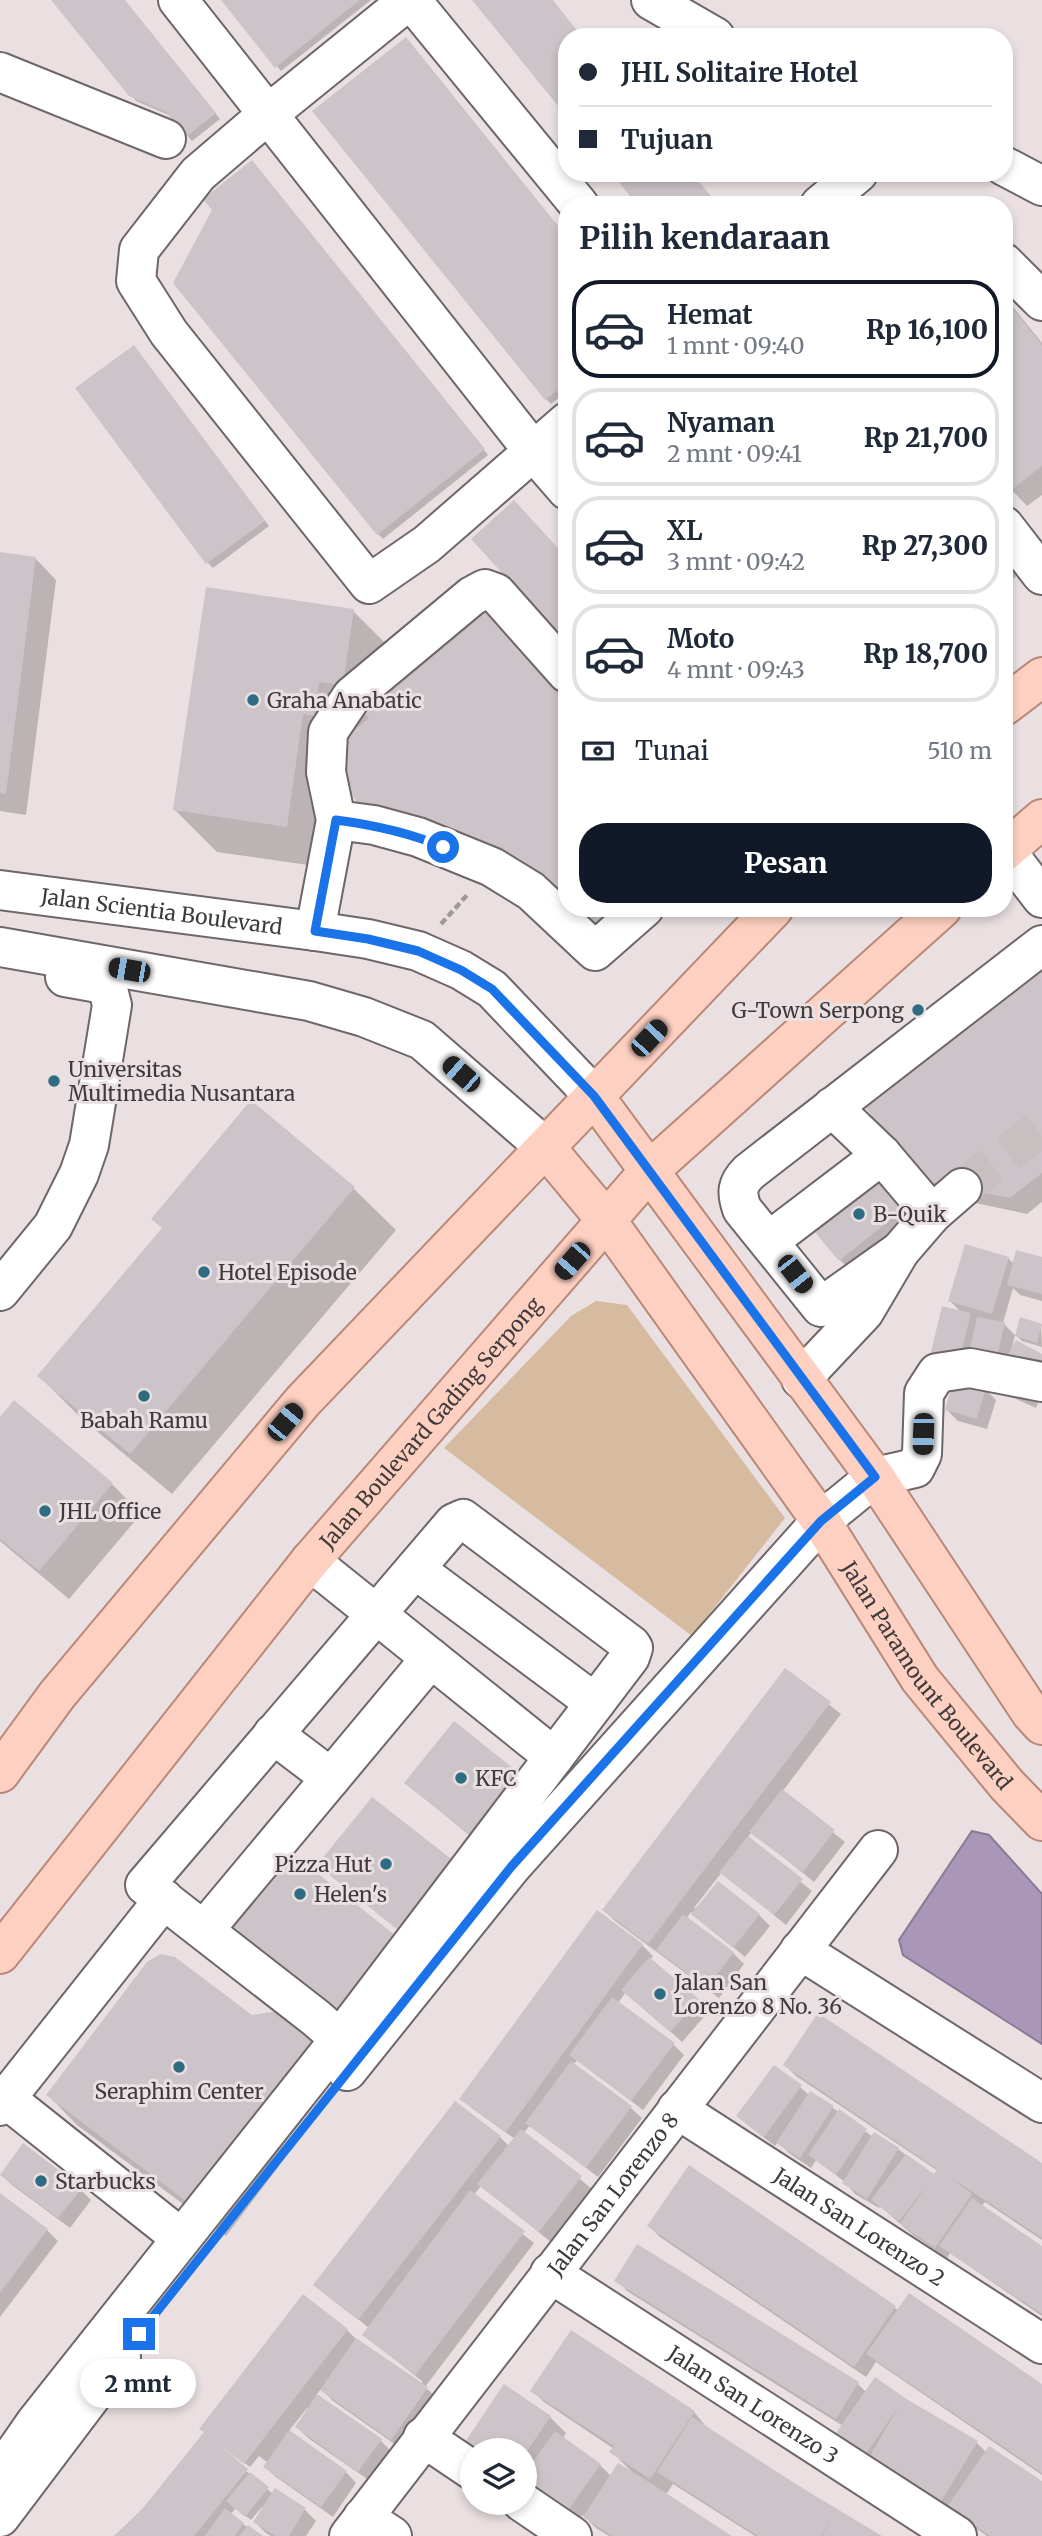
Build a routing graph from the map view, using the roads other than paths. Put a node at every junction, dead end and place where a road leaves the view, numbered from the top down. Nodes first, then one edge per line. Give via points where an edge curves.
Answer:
1 (178, 0) edge
2 (410, 0) edge
3 (651, 0) edge
4 (699, 28) edge
5 (0, 72) edge
6 (267, 115) junction
7 (166, 139) dead end
8 (1013, 171) edge
9 (558, 180) edge
10 (560, 182) edge
11 (847, 182) edge
12 (1042, 186) edge
13 (572, 196) edge
14 (831, 196) edge
15 (1013, 272) edge
16 (1042, 301) edge
17 (558, 430) edge
18 (534, 452) junction
19 (558, 480) edge
20 (1013, 538) edge
21 (1042, 575) edge
22 (558, 663) edge
23 (1042, 819) edge
24 (336, 820) junction
25 (1013, 845) edge
26 (1013, 862) edge
27 (0, 890) edge
28 (1042, 898) edge
29 (558, 916) edge
30 (559, 917) edge
31 (634, 917) edge
32 (756, 917) edge
33 (932, 917) edge
34 (315, 931) junction
35 (1042, 945) edge
36 (0, 947) edge
37 (0, 969) edge
38 (584, 1085) junction
39 (832, 1107) junction
40 (532, 1136) junction
41 (882, 1155) junction
42 (650, 1170) junction
43 (961, 1188) tunnel mouth
44 (932, 1214) junction
45 (607, 1221) junction
46 (769, 1241) junction
47 (900, 1251) junction
48 (0, 1291) edge
49 (801, 1379) junction
50 (1042, 1382) edge
51 (875, 1477) junction
52 (821, 1521) junction
53 (310, 1561) junction
54 (415, 1569) junction
55 (376, 1614) junction
56 (431, 1658) junction
57 (595, 1703) junction
58 (1042, 1725) edge
59 (273, 1734) junction
60 (554, 1757) junction
61 (0, 1773) edge
62 (331, 1778) junction
63 (124, 1794) junction
64 (1042, 1821) edge
65 (878, 1850) dead end
66 (164, 1899) junction
67 (0, 1927) edge
68 (204, 1930) junction
69 (800, 1950) junction
70 (0, 1954) edge
71 (340, 2039) junction
72 (2, 2099) edge
73 (1042, 2104) edge
74 (677, 2109) junction
75 (181, 2238) junction
76 (550, 2273) junction
77 (1042, 2344) edge
78 (423, 2438) junction
79 (460, 2462) edge
80 (0, 2474) edge
81 (537, 2512) edge
82 (0, 2517) edge
83 (368, 2530) edge
84 (572, 2536) edge
85 (957, 2536) edge

1 - 6 street
2 - 6 street
2 - 9 street
3 - 4 street
5 - 7 street
6 - 18 street
6 - 18 street via 198,174 139,250 136,282 178,344 369,584 427,544
8 - 12 street
10 - 13 street
11 - 14 street
15 - 16 street
17 - 18 street
18 - 19 street
20 - 21 street
22 - 24 street via 496,593 485,589 472,596 352,696 328,732 326,772
23 - 25 main road
24 - 29 street via 418,837 492,867 531,891
24 - 34 street
26 - 28 street
27 - 34 street, Jalan Scientia Boulevard
30 - 31 street via 595,951
32 - 38 main road
33 - 42 main road, Jalan Boulevard Gading Serpong
34 - 38 street, Jalan Scientia Boulevard via 418,951 461,970 492,989
35 - 39 street
36 - 40 street via 309,1001 363,1017 422,1040
37 - 48 street via 104,984 112,1005 89,1145 79,1174 53,1226
38 - 40 main road
38 - 42 main road, Jalan Scientia Boulevard
39 - 41 street
39 - 46 street via 739,1182 741,1209
40 - 45 main road
40 - 61 main road via 57,1695
41 - 44 street
41 - 46 street
42 - 45 main road, Jalan Boulevard Gading Serpong
42 - 49 main road
43 - 44 street
44 - 47 street
45 - 52 main road, Jalan Paramount Boulevard
45 - 53 main road, Jalan Boulevard Gading Serpong
46 - 47 street via 821,1307
47 - 49 street via 864,1312
49 - 51 main road
50 - 51 street via 970,1368 937,1373 924,1392 922,1454 915,1468
51 - 52 street
51 - 58 main road
52 - 64 main road, Jalan Paramount Boulevard via 920,1679
52 - 82 street via 511,1867 94,2391
53 - 55 street
53 - 63 main road, Jalan Boulevard Gading Serpong
54 - 55 street
54 - 57 street
54 - 57 street via 454,1522 467,1521 633,1648
55 - 56 street
55 - 59 street
56 - 60 street
56 - 62 street
57 - 60 street
59 - 62 street
59 - 66 street via 145,1885
60 - 71 street
62 - 68 street
63 - 67 main road via 99,1801 15,1917
63 - 70 main road, Jalan Boulevard Gading Serpong
65 - 69 street, Jalan San Lorenzo 8
66 - 68 street
66 - 72 street
68 - 71 street
69 - 73 street
69 - 74 street, Jalan San Lorenzo 8
71 - 75 street
72 - 75 street
74 - 76 street, Jalan San Lorenzo 8
74 - 77 street, Jalan San Lorenzo 2
75 - 80 street
76 - 78 street, Jalan San Lorenzo 8
76 - 85 street, Jalan San Lorenzo 3
78 - 79 street
78 - 83 street, Jalan San Lorenzo 8
81 - 84 street

